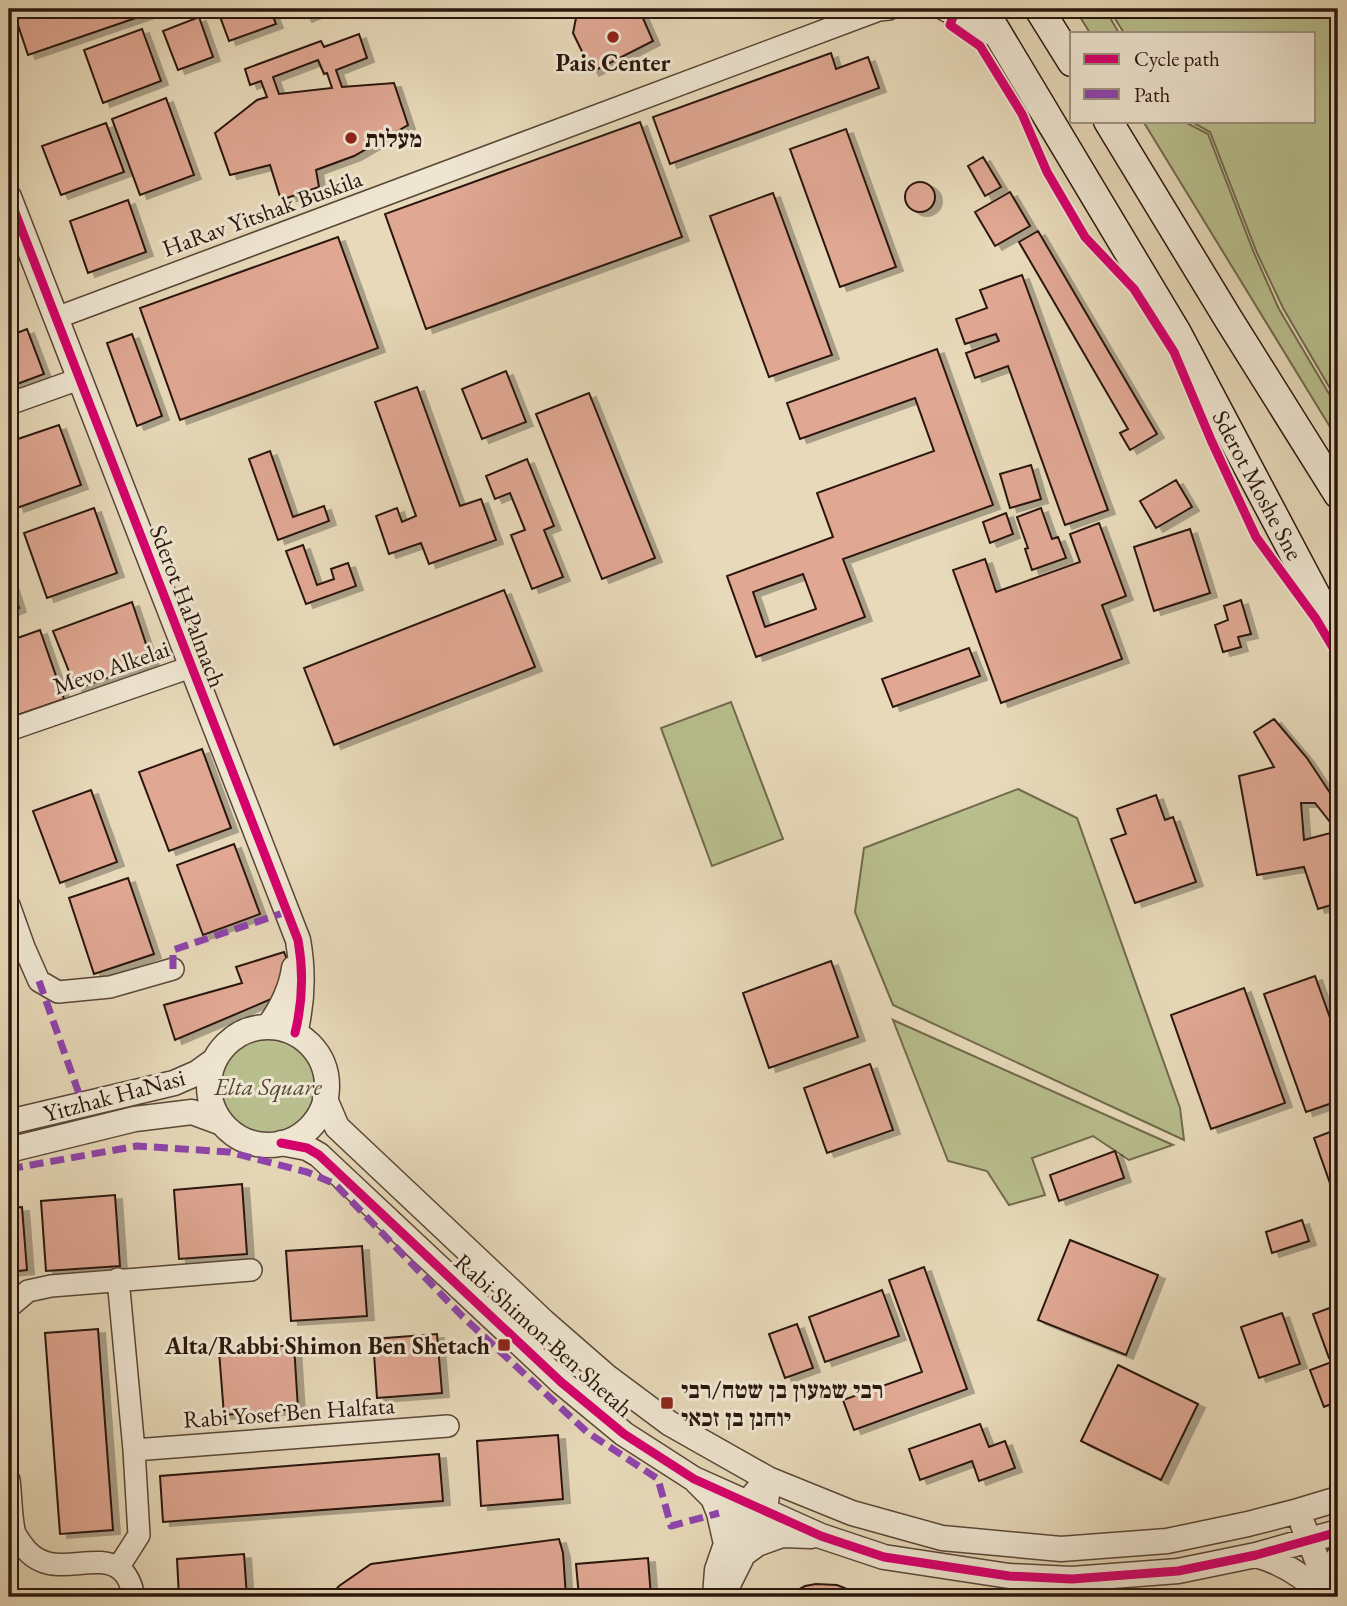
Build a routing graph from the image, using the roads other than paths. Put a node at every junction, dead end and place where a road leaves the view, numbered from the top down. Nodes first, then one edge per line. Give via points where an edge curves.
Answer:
1 (883, 9) edge
2 (943, 9) edge
3 (983, 9) edge
4 (1039, 9) edge
5 (1003, 41) junction
6 (1070, 59) edge
7 (1109, 122) edge
8 (9, 197) edge
9 (56, 318) junction
10 (79, 379) junction
11 (9, 404) edge
12 (1338, 494) edge
13 (1338, 637) edge
14 (191, 667) junction
15 (9, 730) edge
16 (9, 905) edge
17 (298, 940) junction
18 (173, 969) dead end
19 (268, 1027) junction
20 (295, 1034) junction
21 (215, 1060) junction
22 (325, 1099) junction
23 (9, 1122) edge
24 (222, 1123) junction
25 (281, 1143) junction
26 (9, 1150) edge
27 (251, 1269) dead end
28 (118, 1279) junction
29 (9, 1307) edge
30 (448, 1426) dead end
31 (134, 1450) junction
32 (694, 1479) junction
33 (768, 1479) junction
34 (9, 1480) edge
35 (1338, 1499) edge
36 (756, 1507) junction
37 (1298, 1511) junction
38 (1338, 1532) edge
39 (821, 1536) junction
40 (1309, 1540) junction
41 (734, 1550) junction
42 (1256, 1555) junction
43 (1338, 1558) edge
44 (118, 1567) junction
45 (134, 1597) edge
46 (716, 1597) edge
47 (1324, 1597) edge
48 (1334, 1597) edge

1 - 9 street, HaRav Yitshak Buskila
2 - 5 street
3 - 5 main road, Sderot Moshe Sne
4 - 6 main road
5 - 13 main road, Sderot Moshe Sne via 1177,333
7 - 12 main road
8 - 9 street, Sderot HaPalmach
9 - 10 street, Sderot HaPalmach
10 - 11 street
10 - 14 street, Sderot HaPalmach
14 - 15 street, Mevo Alkelai
14 - 17 street, Sderot HaPalmach
16 - 18 street via 38,981 58,992 110,987
17 - 19 street, Sderot HaPalmach via 293,977
17 - 20 street, Sderot HaPalmach via 303,982
19 - 20 street
19 - 21 street via 237,1036
20 - 22 street via 312,1046 321,1060 327,1084
21 - 23 street, Yitzhak HaNasi via 174,1083
21 - 24 street via 209,1093
22 - 25 street via 309,1128
22 - 33 street, Rabi Shimon Ben Shetah via 337,1126 606,1376 669,1423
24 - 25 street via 248,1141
24 - 26 street, Yitzhak HaNasi via 192,1112 135,1119
25 - 32 street, Rabi Shimon Ben Shetah via 318,1154 561,1382 624,1434
27 - 28 street
28 - 29 street via 27,1291
28 - 31 street
30 - 31 street, Rabi Yosef Ben Halfata
31 - 44 street via 139,1535
32 - 36 street, Rabi Shimon Ben Shetah
32 - 41 street via 713,1499
33 - 36 street
33 - 37 street, Rabi Shimon Ben Shetah via 852,1513 942,1538 1061,1549 1167,1541
34 - 44 street via 16,1534 27,1553 59,1565 106,1563
35 - 37 street, Rabi Shimon Ben Shetah
36 - 39 street, Rabi Shimon Ben Shetah
36 - 41 street
37 - 40 street
38 - 40 street, Rabi Shimon Ben Shetah
39 - 41 street via 782,1535
39 - 42 street, Rabi Shimon Ben Shetah via 884,1557 1009,1576 1072,1579 1178,1571
40 - 42 street, Rabi Shimon Ben Shetah
40 - 48 street
41 - 46 street via 729,1583
42 - 47 street via 1287,1566
43 - 48 street
44 - 45 street via 127,1576

